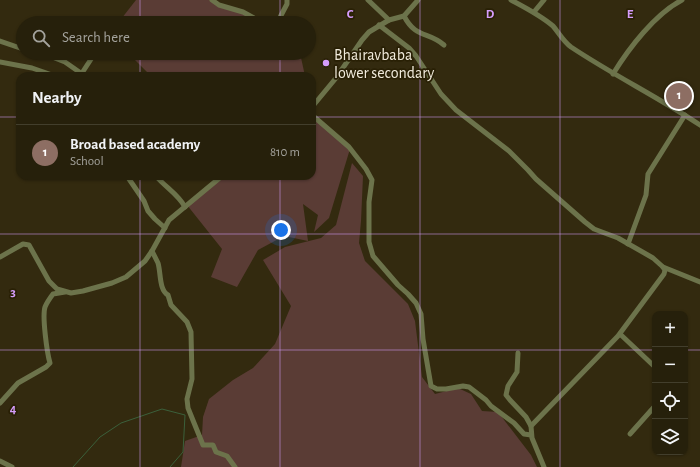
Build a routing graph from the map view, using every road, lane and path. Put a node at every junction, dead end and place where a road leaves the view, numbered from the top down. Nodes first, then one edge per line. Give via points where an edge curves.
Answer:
1 (212, 0) edge
2 (286, 0) edge
3 (368, 0) edge
4 (418, 0) edge
5 (511, 0) edge
6 (544, 0) edge
7 (682, 0) edge
8 (534, 12) junction
9 (250, 16) edge
10 (281, 16) edge
11 (404, 16) junction
12 (389, 20) junction
13 (379, 25) junction
14 (0, 41) edge
15 (444, 45) dead end
16 (16, 47) edge
17 (59, 60) edge
18 (91, 60) edge
19 (0, 62) edge
20 (44, 72) edge
21 (79, 72) edge
22 (85, 72) edge
23 (613, 74) junction
24 (316, 103) edge
25 (685, 115) junction
26 (316, 118) edge
27 (700, 125) edge
28 (130, 180) edge
29 (160, 180) edge
30 (217, 180) edge
31 (185, 207) junction
32 (165, 228) junction
33 (628, 244) junction
34 (152, 251) junction
35 (0, 257) edge
36 (663, 267) junction
37 (700, 282) edge
38 (66, 292) junction
39 (620, 334) junction
40 (518, 353) dead end
41 (652, 362) edge
42 (0, 403) edge
43 (652, 409) edge
44 (531, 426) junction
45 (531, 434) junction
46 (630, 434) dead end
47 (0, 461) edge
48 (12, 467) edge
49 (235, 467) edge
50 (544, 467) edge

1 - 9 street via 218,5
2 - 10 street via 287,4
3 - 12 street
4 - 11 street
5 - 8 street
6 - 8 street
7 - 23 street via 655,20 630,48
8 - 23 street via 553,27 568,45
11 - 12 street
11 - 15 street via 417,32
12 - 13 street
13 - 24 street via 362,40
13 - 33 street via 409,48 440,94 456,110 509,151 536,179 585,222 594,229
14 - 16 street
17 - 21 street
18 - 22 street
19 - 20 street
23 - 25 street
25 - 27 street
25 - 33 street via 648,174 646,195
26 - 45 street via 349,146 372,180 369,242 373,256 416,303 421,314 431,386 437,389 469,387 524,434
28 - 32 street via 148,211
29 - 31 street
30 - 31 street
31 - 32 street via 169,220
32 - 34 street
33 - 36 street
34 - 38 street via 145,261 126,277 84,291
34 - 49 street via 165,293 187,322 191,332 192,379 188,408 203,445 213,445 216,452 227,456
35 - 38 street via 23,244 29,245 49,281 57,289
36 - 37 street
36 - 39 street via 664,274
38 - 42 street via 53,294 45,308 46,349 50,363 18,383
39 - 41 street
39 - 44 street
40 - 44 street via 517,372 508,386 506,395
43 - 46 street
44 - 45 street
45 - 50 street
47 - 48 street

